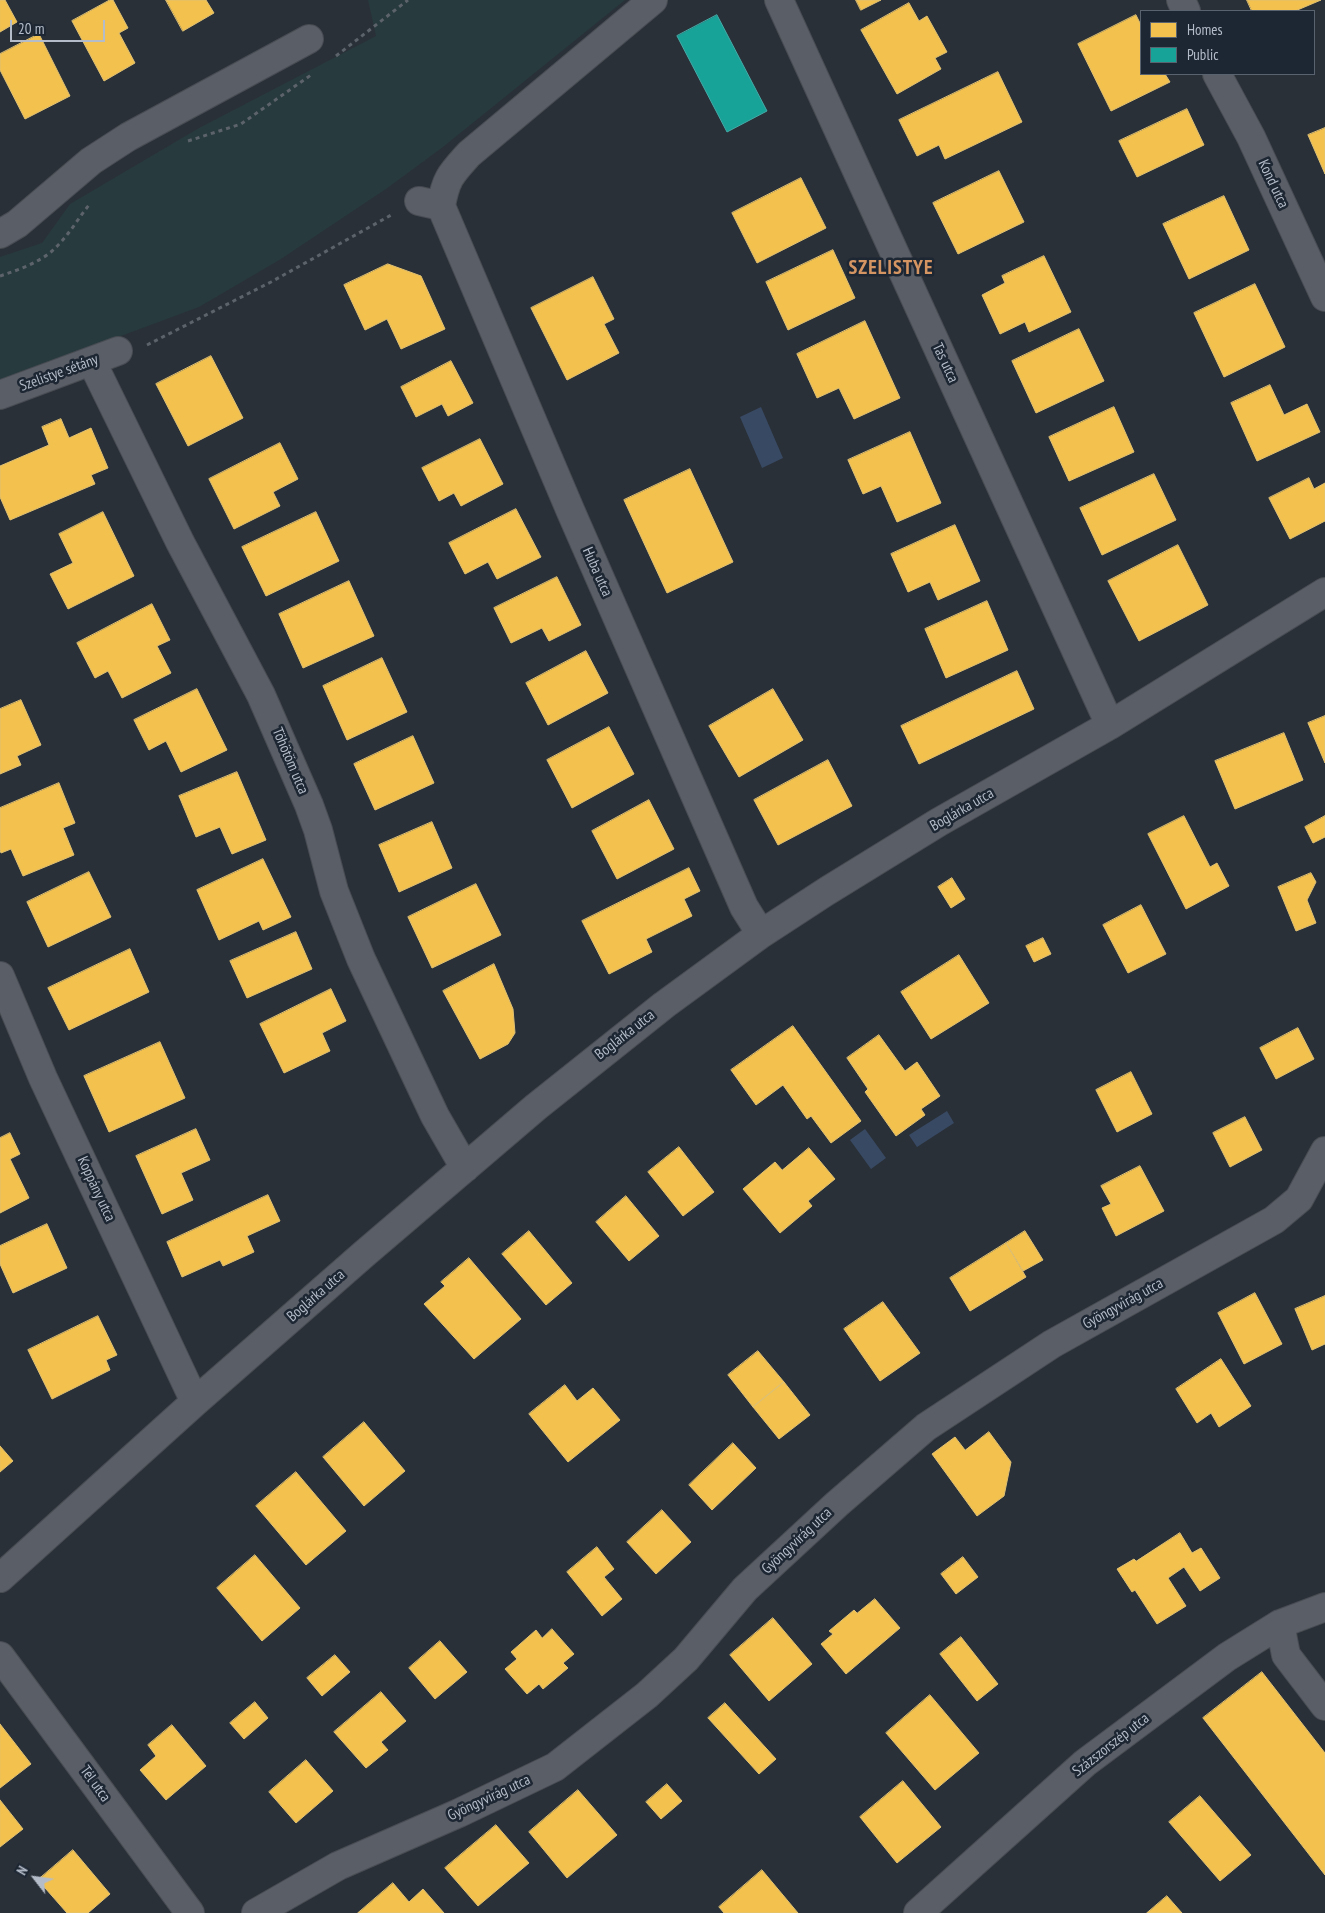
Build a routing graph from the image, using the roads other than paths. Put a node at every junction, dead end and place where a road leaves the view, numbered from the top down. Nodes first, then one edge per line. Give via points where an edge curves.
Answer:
1 (653, 0) edge
2 (779, 0) edge
3 (309, 39) dead end
4 (1218, 75) edge
5 (0, 234) edge
6 (1325, 297) edge
7 (118, 351) road end
8 (92, 362) junction
9 (0, 395) edge
10 (1325, 592) edge
11 (1110, 725) junction
12 (761, 934) junction
13 (0, 976) edge
14 (1325, 1151) edge
15 (466, 1168) junction
16 (195, 1402) junction
17 (0, 1578) edge
18 (1325, 1607) edge
19 (1280, 1624) junction
20 (0, 1656) edge
21 (1325, 1706) edge
22 (186, 1912) edge
23 (256, 1913) edge
24 (918, 1913) edge

1 - 12 street, Huba utca via 469,154 450,175 444,191 430,204 571,512 744,906
2 - 11 street, Tas utca
3 - 5 street via 91,160 17,224
4 - 6 street, Kond utca via 1251,137
7 - 8 street, Szelistye sétány
8 - 9 street, Szelistye sétány
8 - 15 street, Töhötöm utca via 184,550 262,695 309,805 334,891 361,959 435,1116
10 - 11 street, Boglárka utca
11 - 12 street, Boglárka utca via 939,822
12 - 15 street, Boglárka utca via 606,1049
13 - 16 street, Koppány utca
14 - 23 street, Gyöngyvirág utca via 1299,1199 1274,1220 1052,1344 926,1427 745,1589 686,1659 660,1683 556,1767 338,1866
15 - 16 street, Boglárka utca
16 - 17 street, Boglárka utca
18 - 19 street, Százszorszép utca
19 - 21 street via 1286,1655
19 - 24 street, Százszorszép utca via 1227,1657 1085,1763
20 - 22 street, Tél utca

